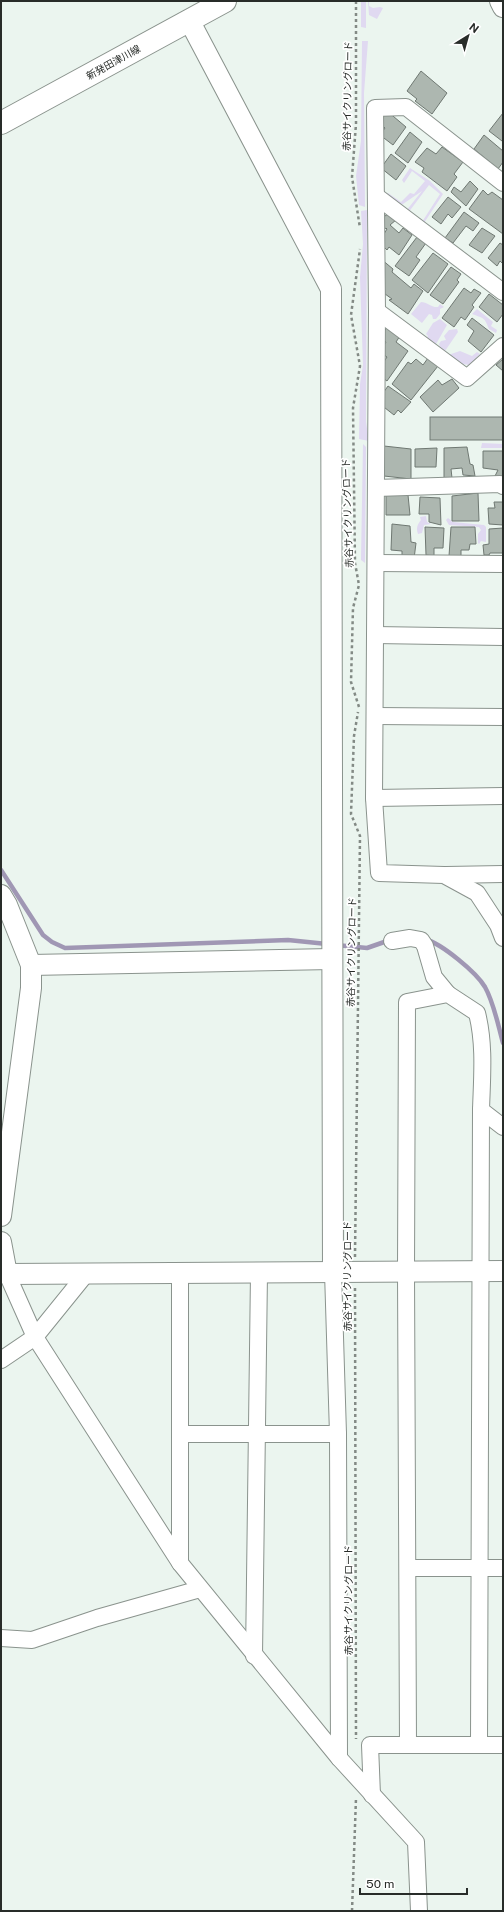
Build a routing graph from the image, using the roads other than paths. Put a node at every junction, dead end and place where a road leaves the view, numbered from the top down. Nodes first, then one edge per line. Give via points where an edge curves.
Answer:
1 (225, 1) edge
2 (500, 1) edge
3 (503, 6) edge
4 (189, 20) junction
5 (1, 123) edge
6 (503, 183) edge
7 (376, 196) junction
8 (503, 292) edge
9 (377, 311) junction
10 (503, 346) edge
11 (503, 486) edge
12 (376, 488) junction
13 (376, 563) junction
14 (503, 564) edge
15 (375, 636) junction
16 (503, 637) edge
17 (375, 716) junction
18 (503, 717) edge
19 (503, 796) edge
20 (374, 798) junction
21 (503, 874) edge
22 (444, 875) junction
23 (1, 895) edge
24 (503, 938) edge
25 (392, 941) dead end
26 (332, 959) junction
27 (31, 965) junction
28 (448, 994) junction
29 (481, 1110) junction
30 (503, 1127) edge
31 (1, 1216) edge
32 (1, 1242) edge
33 (503, 1271) edge
34 (333, 1272) junction
35 (406, 1272) junction
36 (479, 1272) junction
37 (180, 1273) junction
38 (259, 1273) junction
39 (7, 1274) junction
40 (86, 1274) junction
41 (35, 1337) junction
42 (1, 1360) edge
43 (180, 1434) junction
44 (257, 1434) junction
45 (338, 1434) junction
46 (180, 1564) junction
47 (408, 1568) junction
48 (480, 1568) junction
49 (503, 1568) edge
50 (200, 1589) junction
51 (1, 1638) edge
52 (254, 1656) junction
53 (408, 1744) junction
54 (480, 1745) junction
55 (503, 1745) edge
56 (339, 1758) junction
57 (372, 1794) junction
58 (419, 1911) edge

1 - 4 main road, 新発田津川線
2 - 3 street
4 - 5 main road, 新発田津川線
4 - 26 street via 331,289
6 - 7 street via 406,107 375,108
7 - 8 street
7 - 9 street
9 - 10 street via 466,378
9 - 12 street
11 - 12 street via 500,484
12 - 13 street
13 - 14 street
13 - 15 street
15 - 16 street
15 - 17 street
17 - 18 street
17 - 20 street
19 - 20 street
20 - 22 street via 378,873
21 - 22 street
22 - 24 street via 477,893 498,924
23 - 27 street
25 - 28 street via 410,938 421,940 434,977
26 - 27 street
26 - 34 street
27 - 31 street via 31,988
28 - 29 street via 477,1013 482,1052
28 - 35 street via 407,1002
29 - 30 street
29 - 36 street
32 - 39 street
33 - 36 street
34 - 35 street
34 - 38 street
34 - 45 street
35 - 36 street
35 - 47 street
36 - 48 street
37 - 38 street
37 - 40 street
37 - 43 street
38 - 44 street
39 - 40 street
39 - 41 street
40 - 41 street
41 - 42 street
41 - 46 street
43 - 44 street
43 - 46 street
44 - 45 street
44 - 52 street
45 - 56 street
46 - 50 street
47 - 48 street
47 - 53 street
48 - 49 street
48 - 54 street
50 - 51 street via 97,1618 32,1640
50 - 52 street
52 - 56 street
53 - 54 street
53 - 57 street via 370,1744
54 - 55 street
56 - 57 street
57 - 58 street via 416,1842

